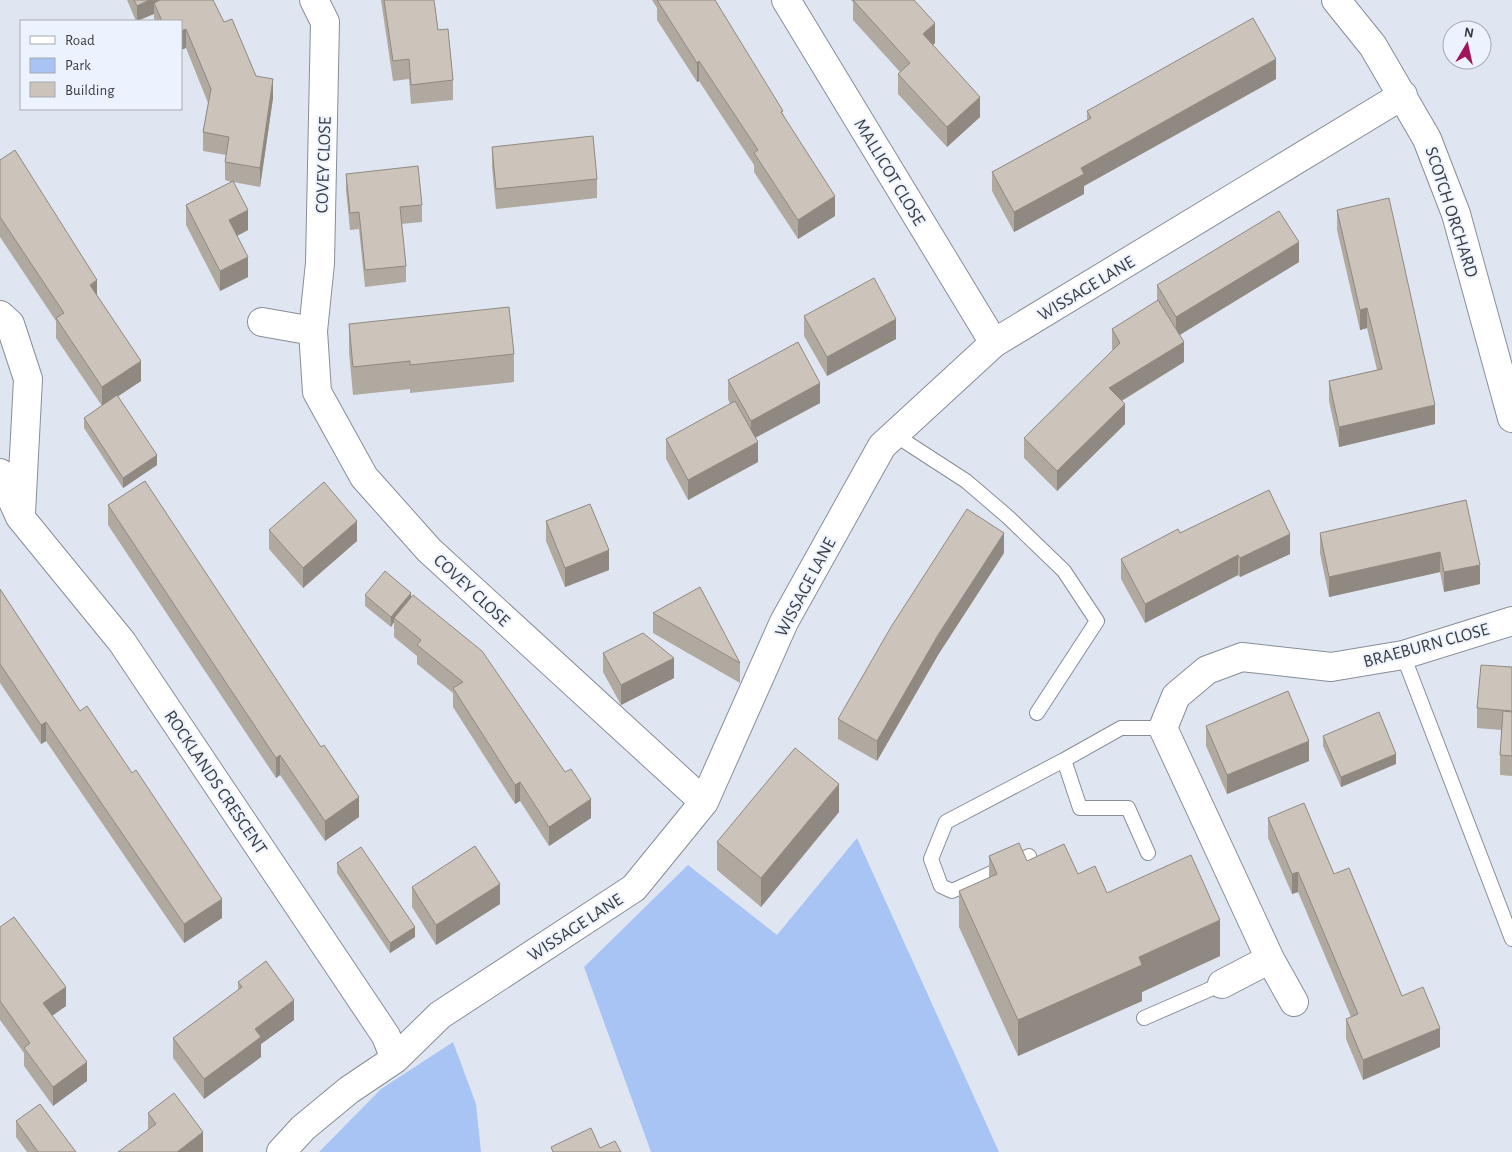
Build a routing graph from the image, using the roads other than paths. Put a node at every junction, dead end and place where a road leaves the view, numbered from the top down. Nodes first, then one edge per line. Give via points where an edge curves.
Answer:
1 (314, 0) edge
2 (786, 0) edge
3 (1336, 0) edge
4 (1403, 95) junction
5 (0, 315) edge
6 (262, 322) dead end
7 (314, 331) junction
8 (994, 343) junction
9 (1512, 418) edge
10 (895, 435) junction
11 (0, 473) edge
12 (20, 517) junction
13 (1512, 620) edge
14 (1403, 655) junction
15 (1037, 713) dead end
16 (1163, 728) junction
17 (1064, 760) junction
18 (704, 802) junction
19 (1148, 853) dead end
20 (1029, 856) dead end
21 (1512, 939) edge
22 (1270, 959) junction
23 (1222, 984) joint
24 (1294, 1002) dead end
25 (1144, 1018) dead end
26 (395, 1059) junction
27 (281, 1152) edge

1 - 7 street, COVEY CLOSE via 325,22 320,263
2 - 8 street, MALLICOT CLOSE
3 - 4 street, SCOTCH ORCHARD via 1373,46
4 - 8 street, WISSAGE LANE
4 - 9 street, SCOTCH ORCHARD via 1427,139 1456,214
5 - 12 street via 10,324 28,379
6 - 7 street
7 - 18 street, COVEY CLOSE via 317,392 364,477 429,550
8 - 10 street, WISSAGE LANE
10 - 15 lane via 966,481 1008,516 1064,571 1097,621
10 - 18 street, WISSAGE LANE via 882,446 784,622
11 - 12 street, ROCKLANDS CRESCENT
12 - 26 street, ROCKLANDS CRESCENT via 122,642 386,1036
13 - 14 street, BRAEBURN CLOSE
14 - 16 street, BRAEBURN CLOSE via 1331,667 1242,657 1207,670 1176,696
14 - 21 lane
16 - 17 lane via 1121,728
16 - 22 street
17 - 19 lane via 1080,808 1128,808
17 - 20 lane via 946,822 932,859 942,886 952,891
18 - 26 street, WISSAGE LANE via 634,888 440,1015
22 - 23 street
22 - 24 street
23 - 25 lane
26 - 27 street, WISSAGE LANE via 349,1090 303,1128

